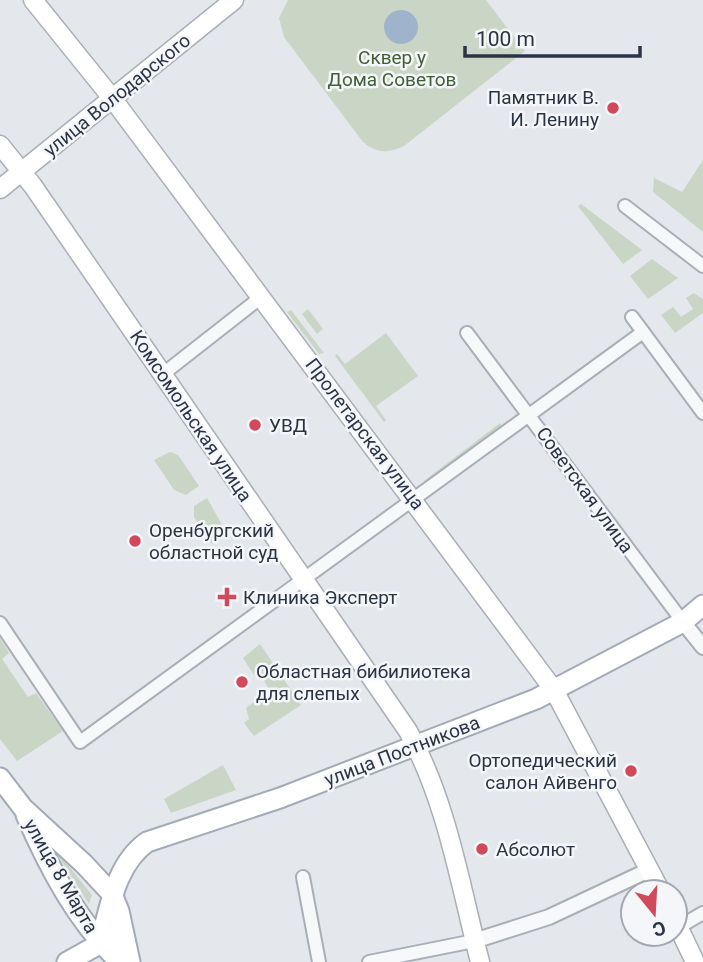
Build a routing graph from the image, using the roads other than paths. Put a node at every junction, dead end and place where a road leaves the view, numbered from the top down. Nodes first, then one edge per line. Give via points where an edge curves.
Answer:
1 (33, 0) edge
2 (234, 0) edge
3 (112, 99) junction
4 (0, 145) edge
5 (21, 172) junction
6 (0, 189) edge
7 (625, 206) dead end
8 (703, 266) edge
9 (260, 298) junction
10 (632, 317) dead end
11 (643, 332) junction
12 (467, 333) dead end
13 (163, 374) junction
14 (703, 413) edge
15 (529, 414) junction
16 (414, 500) junction
17 (304, 581) junction
18 (703, 605) edge
19 (683, 622) junction
20 (0, 623) edge
21 (703, 647) edge
22 (554, 690) junction
23 (415, 744) junction
24 (0, 778) edge
25 (23, 808) junction
26 (649, 870) junction
27 (303, 877) dead end
28 (653, 878) edge
29 (112, 894) junction
30 (125, 933) junction
31 (474, 941) junction
32 (100, 943) junction
33 (67, 962) edge
34 (120, 962) edge
35 (130, 962) edge
36 (318, 962) edge
37 (369, 962) edge
38 (480, 962) edge

1 - 3 main road, Пролетарская улица
2 - 3 main road, улица Володарского
3 - 5 main road, улица Володарского
3 - 9 main road, Пролетарская улица
4 - 5 main road, Комсомольская улица
5 - 6 main road, улица Володарского
5 - 13 main road, Комсомольская улица
7 - 8 street
9 - 13 street
9 - 16 main road, Пролетарская улица
10 - 11 street
11 - 14 street
11 - 15 street
12 - 15 street, Советская улица
13 - 17 main road, Комсомольская улица
15 - 16 street
15 - 19 street, Советская улица
16 - 17 street
16 - 22 main road, Пролетарская улица
17 - 20 street via 80,742
17 - 23 main road, Комсомольская улица
18 - 19 main road, улица Постникова
19 - 21 street, Советская улица
19 - 22 main road, улица Постникова
22 - 23 main road, улица Постникова
22 - 26 main road, Пролетарская улица
23 - 29 main road, улица Постникова via 280,798 147,842 137,849
23 - 31 main road, Комсомольская улица via 443,814
24 - 25 main road, улица 8 Марта
25 - 29 main road, улица 8 Марта
25 - 32 main road, улица 8 Марта via 38,844
26 - 28 main road, Пролетарская улица
26 - 31 street via 549,917
27 - 36 street
29 - 30 main road
29 - 32 main road, улица Постникова
30 - 32 main road
30 - 35 main road
31 - 37 street
31 - 38 main road, Комсомольская улица
32 - 33 main road
32 - 34 main road, улица 8 Марта

